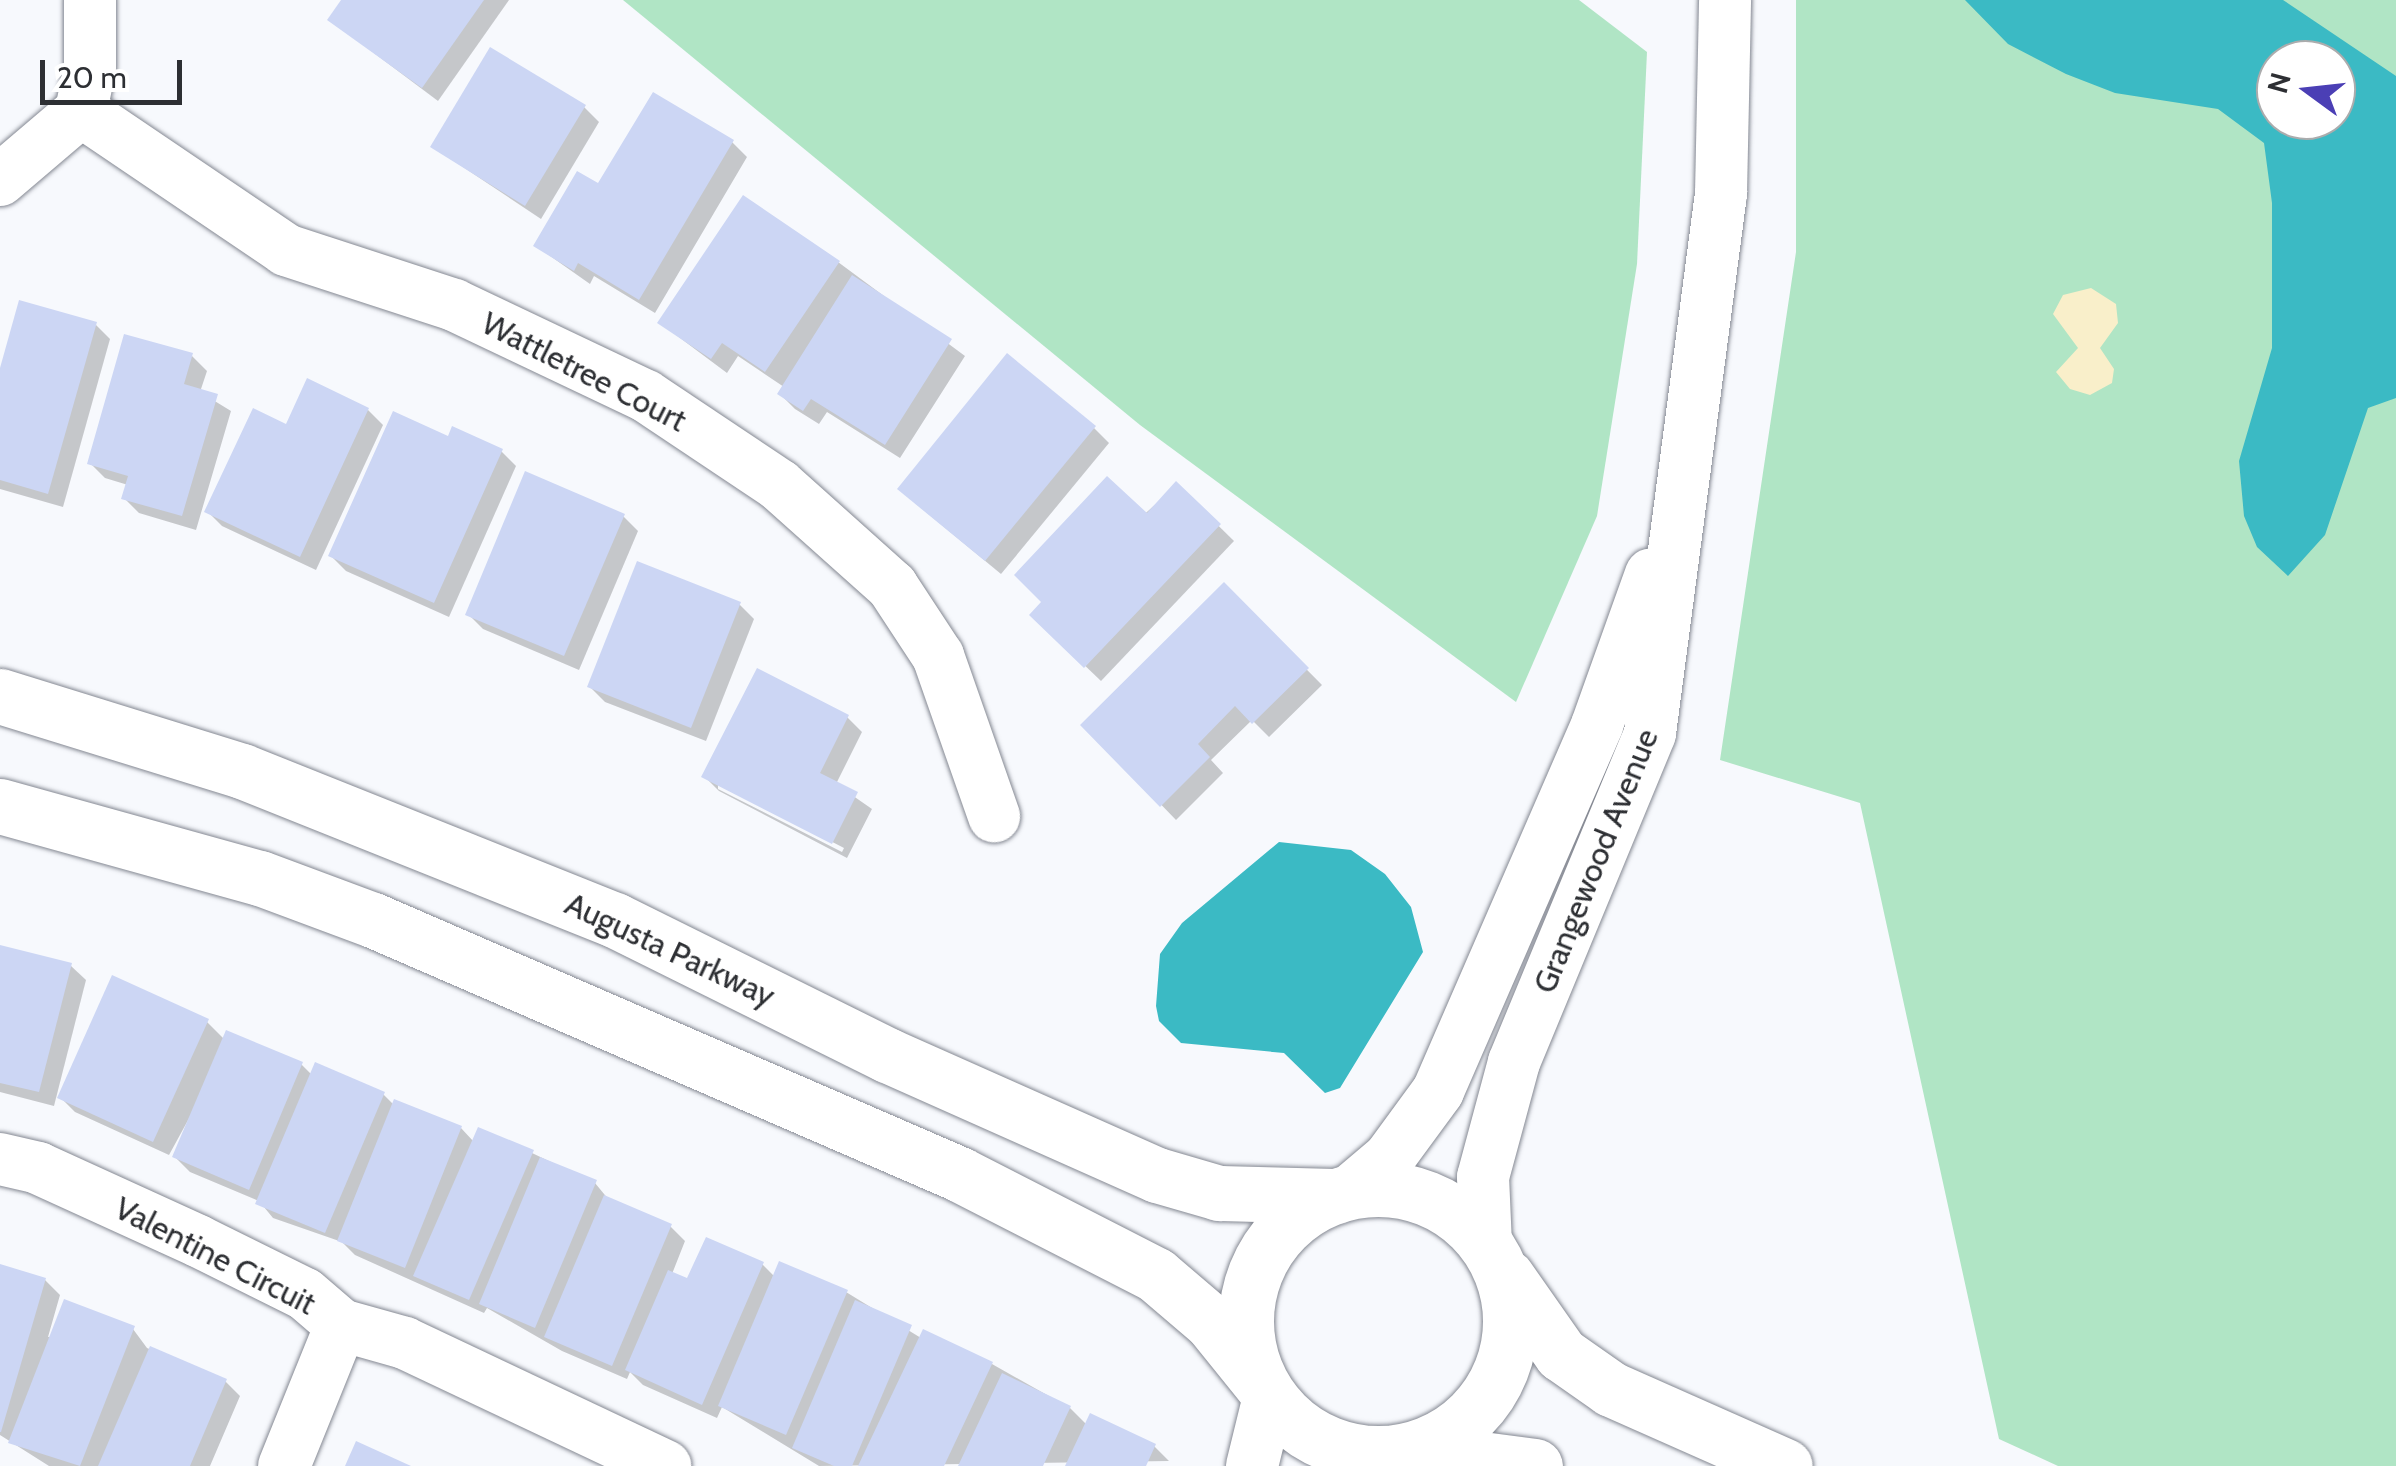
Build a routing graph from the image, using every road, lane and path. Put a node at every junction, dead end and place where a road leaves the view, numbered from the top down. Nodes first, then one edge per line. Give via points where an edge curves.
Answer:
1 (90, 0) edge
2 (1726, 0) edge
3 (81, 111) junction
4 (0, 180) edge
5 (1682, 469) junction
6 (0, 696) edge
7 (0, 806) edge
8 (994, 816) dead end
9 (0, 1159) edge
10 (1343, 1193) junction
11 (1490, 1251) junction
12 (341, 1326) junction
13 (1265, 1391) junction
14 (1388, 1456) edge
15 (284, 1466) edge
16 (665, 1466) edge
17 (1252, 1466) edge
18 (1536, 1466) edge
19 (1785, 1466) edge

1 - 3 street via 90,67
2 - 5 street, Grangewood Avenue via 1721,194
3 - 4 street
3 - 8 street, Wattletree Court via 286,250 454,305 646,396 779,485 892,586 938,656
5 - 10 street, Grangewood Avenue via 1598,725 1438,1091 1389,1158
5 - 11 street, Grangewood Avenue via 1672,608 1650,733 1514,1062 1483,1178
6 - 10 main road, Augusta Parkway via 242,771 615,920 887,1054 1157,1175 1219,1193
7 - 13 main road via 260,878 372,920 959,1174 1156,1275 1210,1322
9 - 12 street, Valentine Circuit via 38,1168 198,1241 305,1294
10 - 11 main road via 1402,1190 1426,1198 1460,1217
10 - 13 main road via 1301,1213 1273,1239 1254,1273 1246,1310 1248,1348
11 - 14 main road via 1508,1295 1510,1335 1499,1373 1478,1407 1449,1433
11 - 19 main road via 1561,1354 1611,1389
12 - 15 street, Valentine Circuit
12 - 16 street via 405,1343
13 - 14 main road via 1320,1441
13 - 17 street
14 - 18 main road

